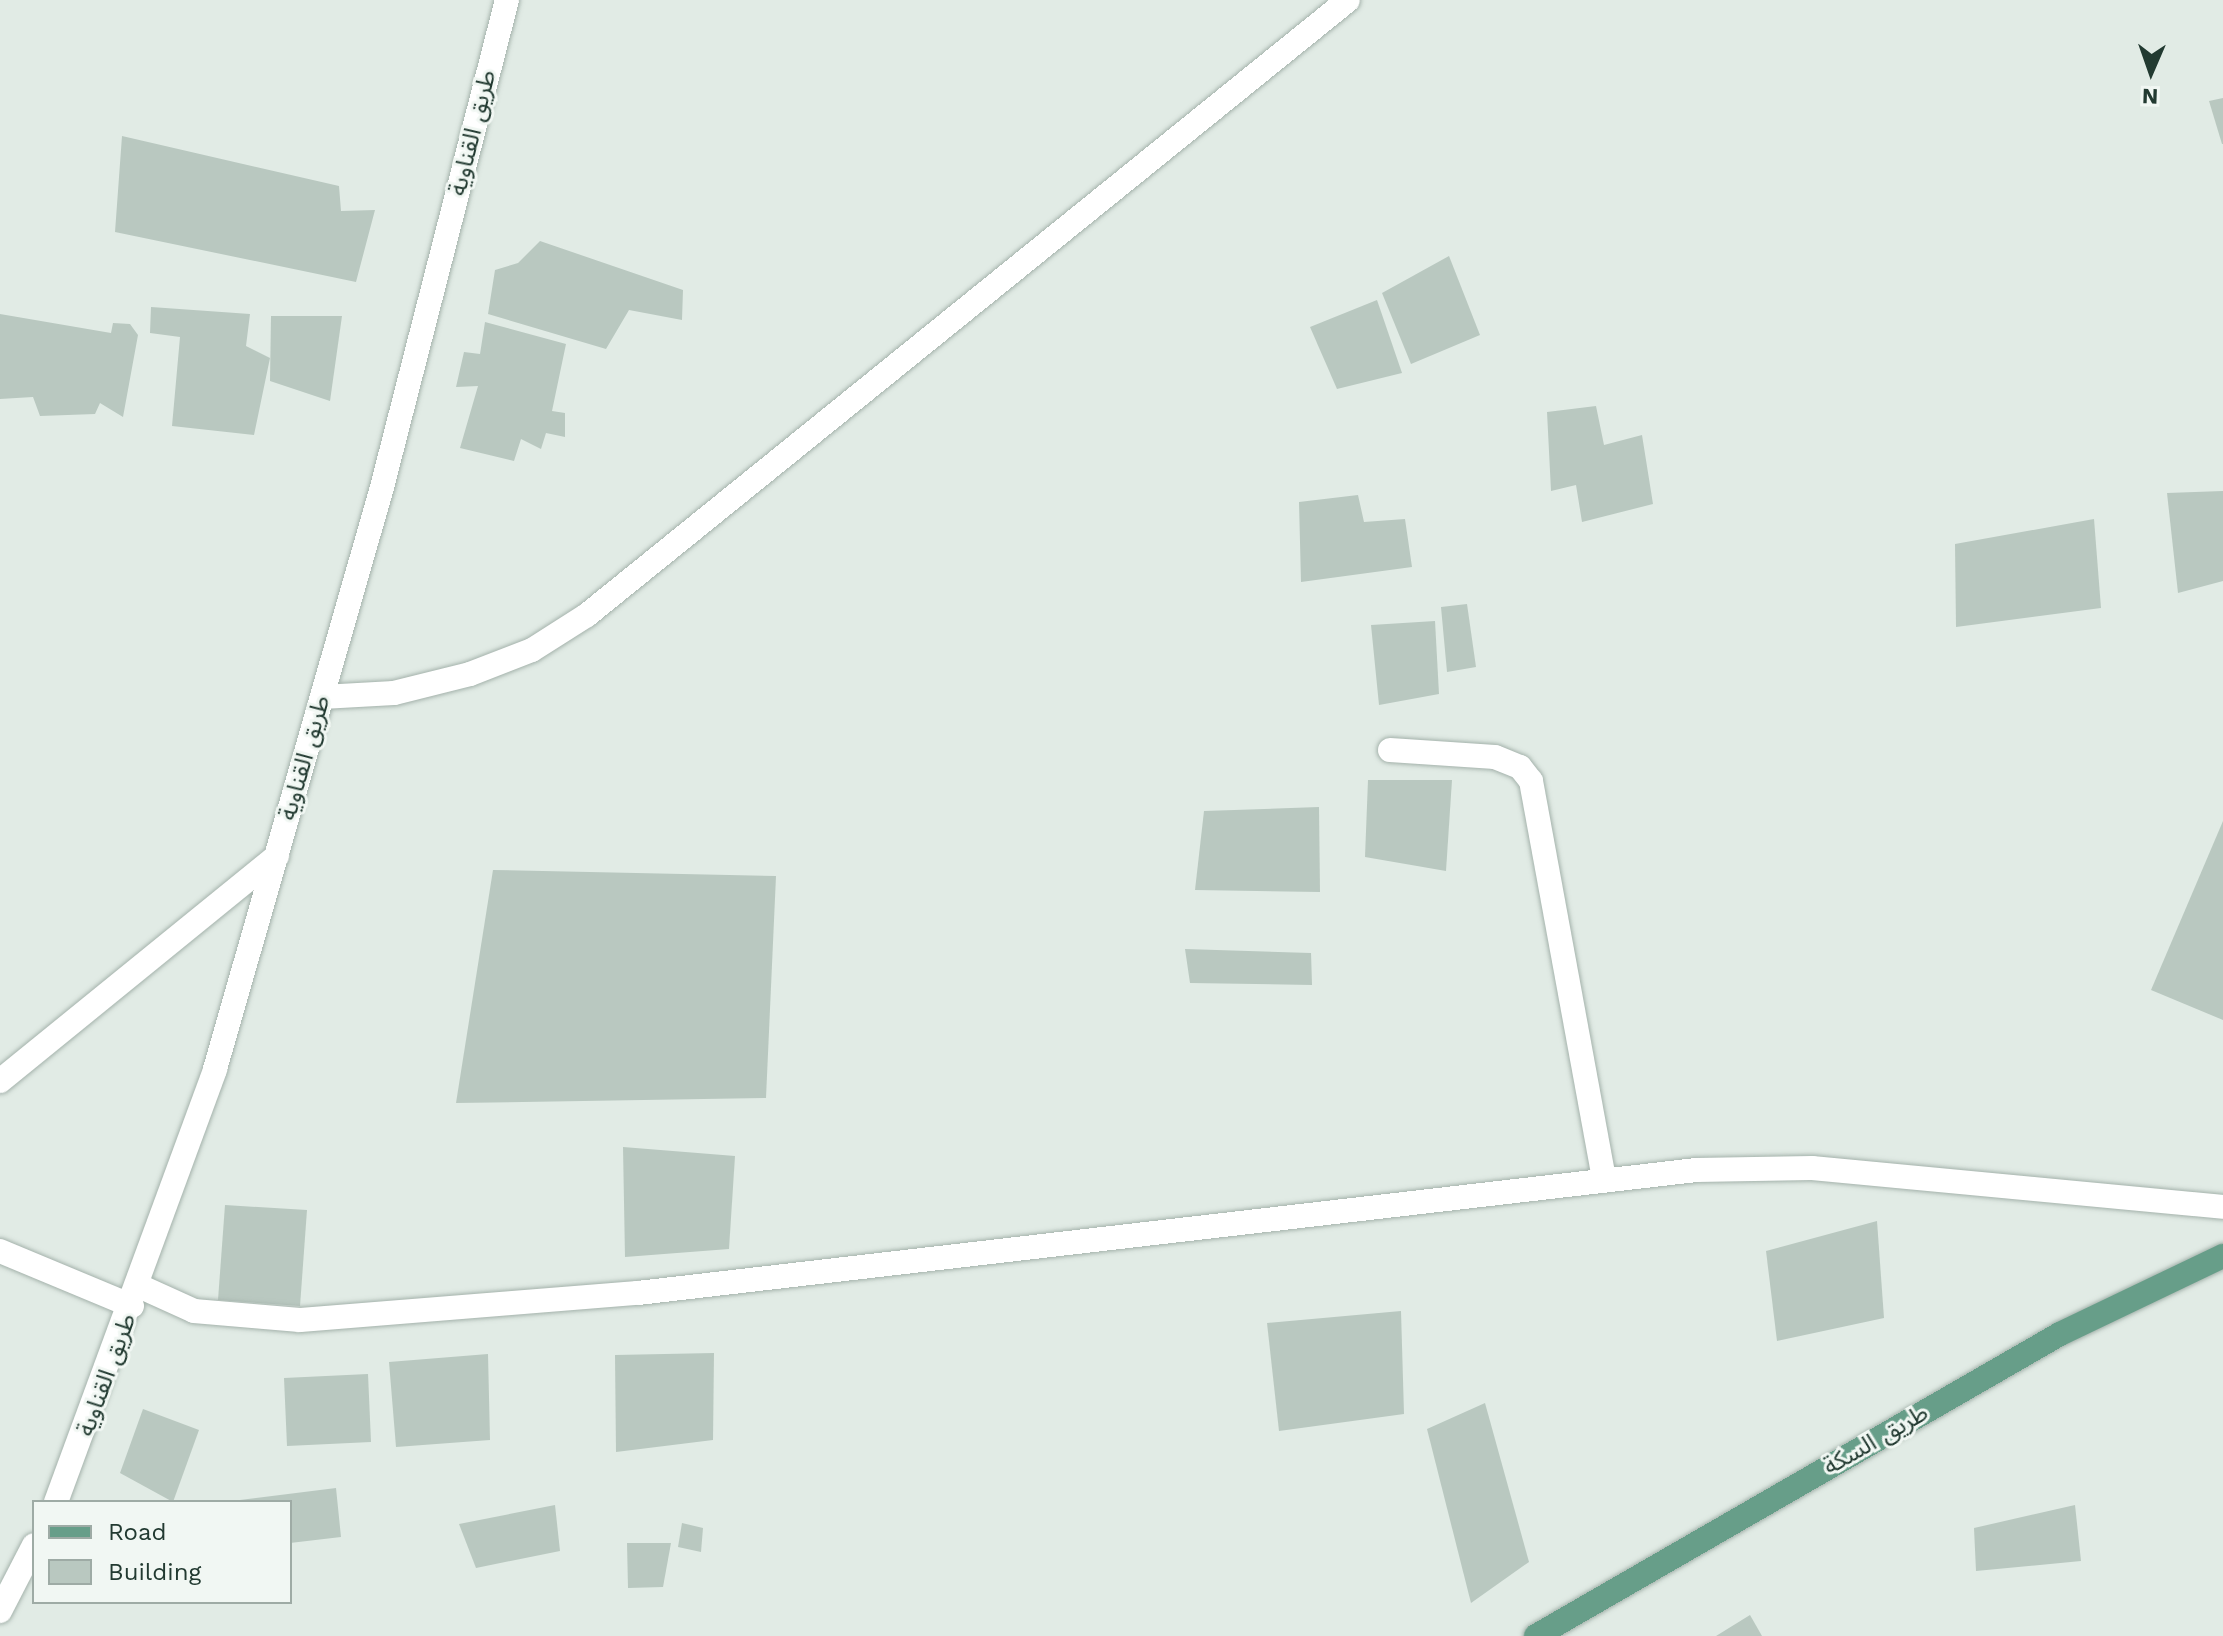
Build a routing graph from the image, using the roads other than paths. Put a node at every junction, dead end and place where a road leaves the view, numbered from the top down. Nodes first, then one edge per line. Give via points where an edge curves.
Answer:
1 (507, 0) edge
2 (1348, 0) edge
3 (322, 697) junction
4 (1390, 750) dead end
5 (277, 856) junction
6 (0, 1081) edge
7 (1604, 1180) junction
8 (2223, 1207) edge
9 (0, 1251) edge
10 (2223, 1256) edge
11 (136, 1296) junction
12 (57, 1500) edge
13 (32, 1549) edge
14 (0, 1611) edge
15 (1536, 1636) edge

1 - 3 street, طريق القناوية
2 - 3 street via 587,615 532,650 470,674 394,693
3 - 5 street, طريق القناوية
4 - 7 street via 1495,757 1520,767 1531,781
5 - 6 street
5 - 11 street, طريق القناوية via 177,1190
7 - 8 street via 1812,1168
7 - 11 street via 638,1293 300,1320 194,1311
9 - 11 street
10 - 15 main road, طريق السكة via 2060,1334
11 - 12 street, طريق القناوية
13 - 14 street

